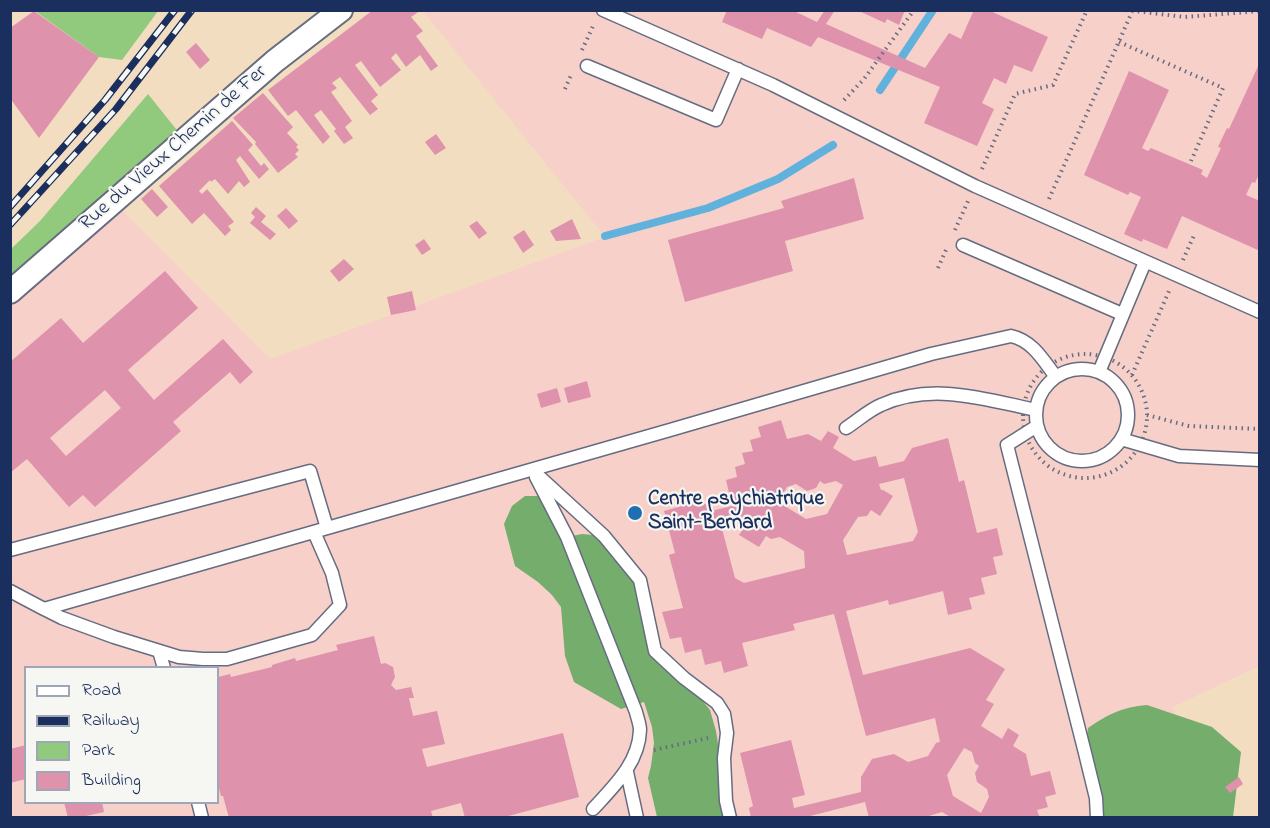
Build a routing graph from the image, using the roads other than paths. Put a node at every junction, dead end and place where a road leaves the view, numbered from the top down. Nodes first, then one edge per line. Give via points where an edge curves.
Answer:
1 (341, 10) edge
2 (603, 10) edge
3 (587, 66) dead end
4 (738, 69) junction
5 (963, 245) dead end
6 (1145, 262) junction
7 (10, 292) edge
8 (1260, 312) edge
9 (1122, 314) junction
10 (1099, 372) junction
11 (1056, 377) junction
12 (1036, 410) junction
13 (1037, 426) junction
14 (846, 428) dead end
15 (1121, 439) junction
16 (1260, 460) edge
17 (532, 470) junction
18 (327, 528) junction
19 (314, 531) junction
20 (10, 550) edge
21 (10, 591) edge
22 (44, 609) junction
23 (159, 651) junction
24 (163, 666) edge
25 (627, 772) junction
26 (593, 809) dead end
27 (637, 818) edge
28 (730, 818) edge
29 (1097, 818) edge

1 - 7 street, Rue du Vieux Chemin de Fer via 239,92
2 - 4 lane
3 - 4 lane via 716,120
4 - 6 lane via 975,186
5 - 9 lane
6 - 8 lane
6 - 9 lane
9 - 10 lane
10 - 11 lane via 1069,370
10 - 15 lane via 1115,383 1125,400 1128,413
11 - 12 lane via 1039,397
11 - 17 lane via 1031,344 1011,336 931,354
12 - 13 lane
12 - 14 lane via 958,393 925,393 879,405
13 - 15 lane via 1051,448 1074,460 1100,457
13 - 29 lane via 1006,444 1096,798
15 - 16 lane via 1179,456
17 - 18 lane
17 - 25 lane via 567,537 636,711 640,730
17 - 28 lane via 604,536 640,580 655,651 717,703 724,714 726,801
18 - 19 lane
18 - 20 lane via 310,471
19 - 22 lane
19 - 23 lane via 332,573 340,605 312,635 227,659 179,657
21 - 22 lane
22 - 23 lane
23 - 24 lane
25 - 26 lane
25 - 27 lane

